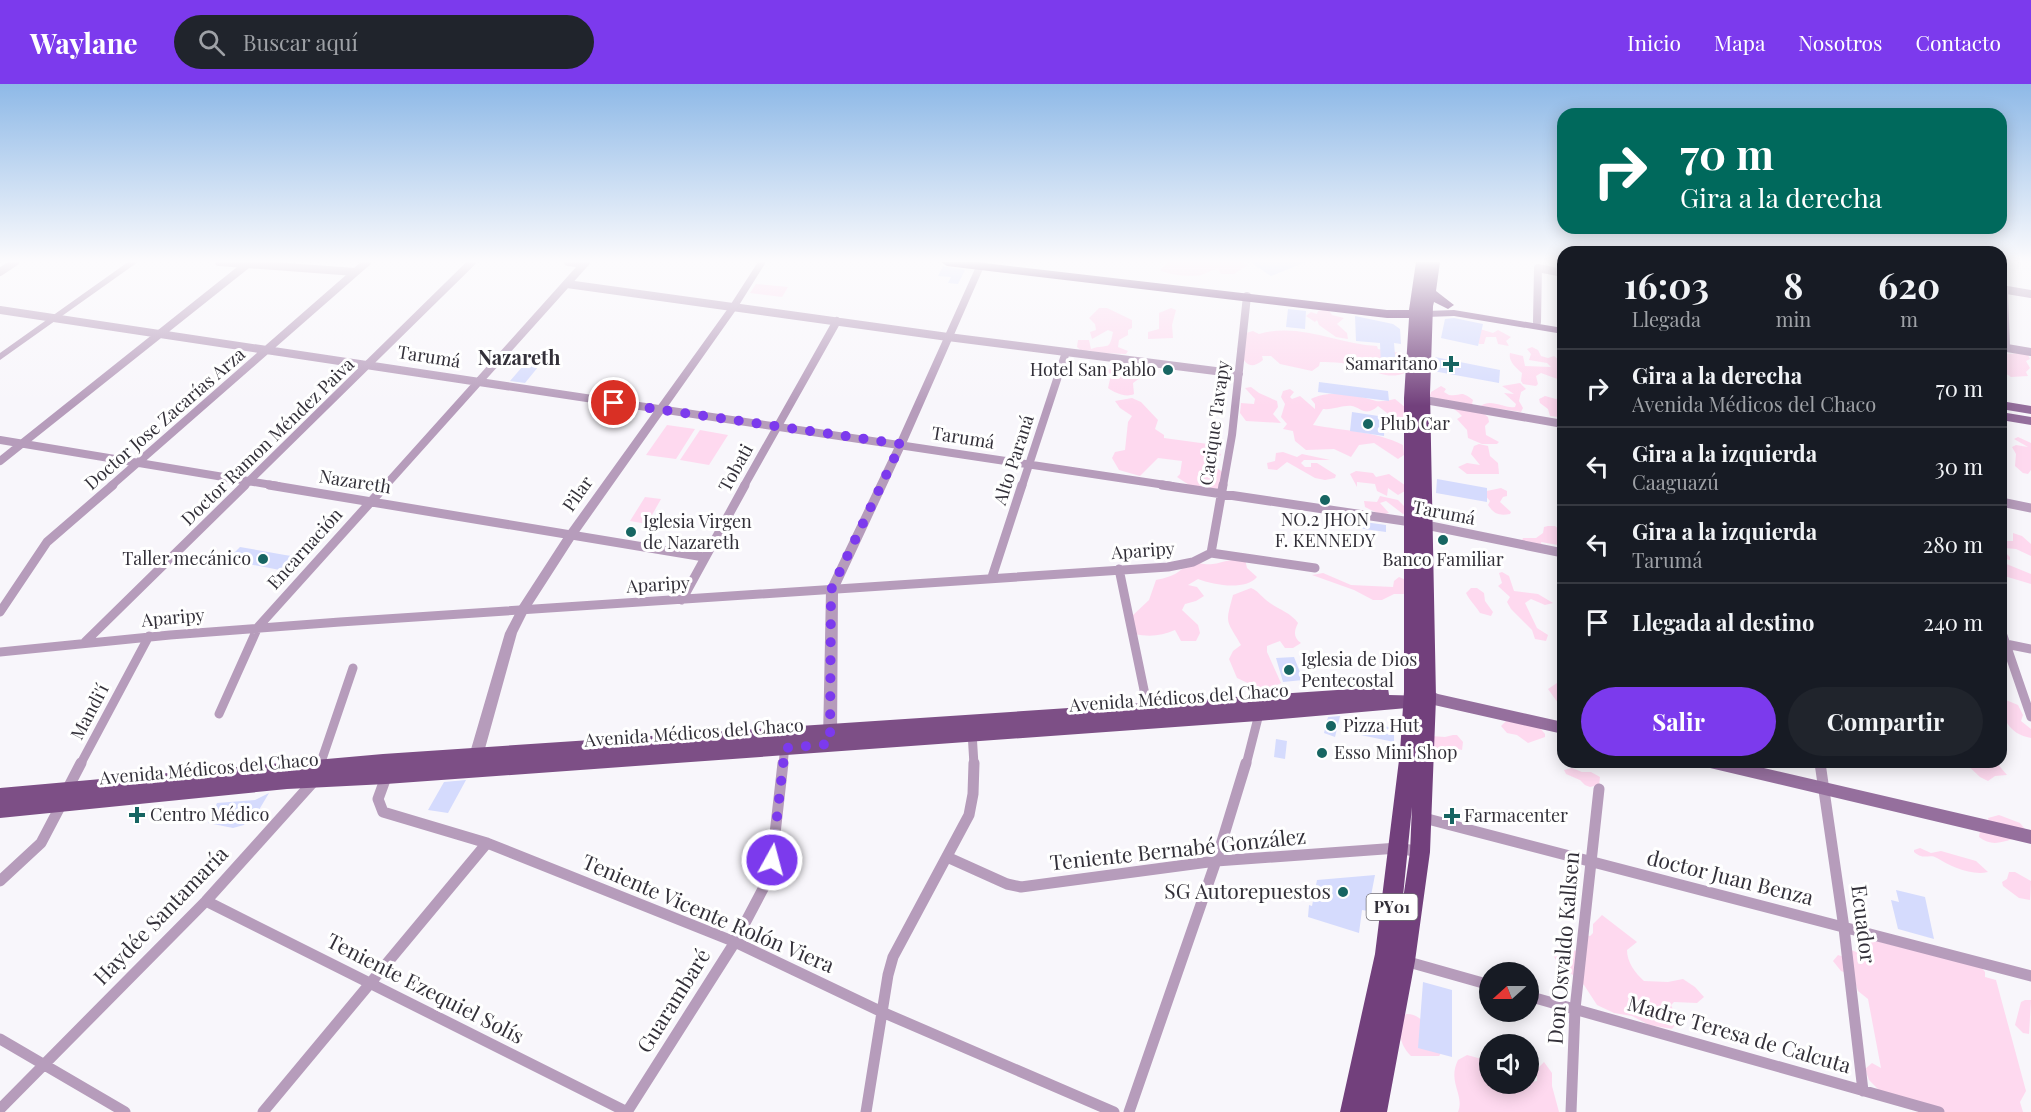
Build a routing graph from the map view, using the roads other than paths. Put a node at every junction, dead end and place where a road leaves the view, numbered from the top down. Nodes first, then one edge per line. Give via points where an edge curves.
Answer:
1 (1423, 309) edge
2 (0, 310) edge
3 (65, 310) edge
4 (190, 310) edge
5 (312, 310) edge
6 (424, 310) edge
7 (544, 310) edge
8 (732, 310) edge
9 (749, 310) edge
10 (960, 310) edge
11 (1245, 310) edge
12 (1372, 310) edge
13 (1374, 310) edge
14 (1412, 310) edge
15 (1423, 310) edge
16 (1426, 310) edge
17 (1448, 310) edge
18 (1455, 310) edge
19 (1457, 310) edge
20 (1537, 310) edge
21 (1390, 312) junction
22 (54, 318) junction
23 (837, 321) junction
24 (1537, 322) junction
25 (1557, 327) edge
26 (1557, 328) edge
27 (158, 336) junction
28 (948, 337) junction
29 (1414, 340) junction
30 (2007, 349) edge
31 (267, 350) junction
32 (1066, 352) junction
33 (2031, 352) edge
34 (0, 357) edge
35 (369, 365) junction
36 (1239, 374) junction
37 (479, 382) junction
38 (1417, 399) junction
39 (2007, 406) edge
40 (660, 410) junction
41 (2031, 410) edge
42 (2007, 417) edge
43 (2031, 421) edge
44 (1557, 423) edge
45 (777, 427) junction
46 (0, 440) edge
47 (22, 443) junction
48 (901, 444) junction
49 (0, 461) edge
50 (137, 462) junction
51 (1028, 465) junction
52 (250, 482) junction
53 (1222, 494) junction
54 (371, 501) junction
55 (2007, 503) edge
56 (2031, 508) edge
57 (1417, 524) junction
58 (571, 535) junction
59 (1557, 552) edge
60 (1211, 553) junction
61 (704, 557) junction
62 (1314, 568) dead end
63 (1119, 569) junction
64 (992, 577) junction
65 (831, 590) junction
66 (682, 600) junction
67 (524, 609) junction
68 (0, 612) edge
69 (258, 627) junction
70 (149, 636) junction
71 (85, 642) junction
72 (2007, 645) edge
73 (2031, 650) edge
74 (0, 651) edge
75 (2007, 654) edge
76 (353, 668) dead end
77 (1423, 697) junction
78 (1261, 707) junction
79 (219, 714) dead end
80 (1149, 714) junction
81 (2031, 717) edge
82 (972, 727) junction
83 (1557, 727) edge
84 (831, 738) junction
85 (785, 741) junction
86 (474, 763) junction
87 (1736, 768) edge
88 (1821, 768) edge
89 (317, 773) junction
90 (386, 777) junction
91 (1599, 789) dead end
92 (1826, 789) junction
93 (0, 795) edge
94 (65, 796) junction
95 (0, 810) edge
96 (1420, 817) junction
97 (2031, 837) edge
98 (487, 843) junction
99 (1398, 848) junction
100 (1420, 852) junction
101 (947, 857) junction
102 (1216, 861) junction
103 (1591, 862) junction
104 (0, 881) edge
105 (206, 901) junction
106 (1844, 927) junction
107 (735, 942) junction
108 (1404, 961) junction
109 (2031, 976) edge
110 (1479, 982) edge
111 (372, 984) junction
112 (1539, 999) edge
113 (1575, 1009) junction
114 (882, 1012) junction
115 (0, 1039) edge
116 (44, 1064) junction
117 (1863, 1091) junction
118 (0, 1109) edge
119 (125, 1112) edge
120 (263, 1112) edge
121 (627, 1112) edge
122 (866, 1112) edge
123 (1114, 1112) edge
124 (1128, 1112) edge
125 (1352, 1112) edge
126 (1375, 1112) edge
127 (1571, 1112) edge
128 (1939, 1112) edge

1 - 38 highway, PY01
2 - 22 street, Tarumá
3 - 22 street
4 - 27 street
5 - 31 street, Doctor Jose Zacarías Arza
6 - 35 street, Doctor Ramon Méndez Paiva
7 - 37 street, Encarnación
8 - 40 street, Pilar
9 - 23 street
10 - 28 street
11 - 36 street, Cacique Tavapy
12 - 21 highway
13 - 21 highway
14 - 21 highway
15 - 29 highway, PY01
16 - 17 main road via 1439,315
18 - 26 main road
19 - 24 main road
20 - 24 street
21 - 29 highway via 1407,327
22 - 27 street, Tarumá
22 - 34 street
23 - 28 street
23 - 45 street, Tobati
24 - 25 main road
27 - 31 street, Tarumá
27 - 47 street
28 - 32 street
28 - 48 street
29 - 38 highway, PY01
30 - 33 street
31 - 35 street, Tarumá
31 - 50 street, Doctor Jose Zacarías Arza
32 - 36 street
32 - 51 street, Alto Paraná
35 - 37 street, Tarumá
35 - 52 street, Doctor Ramon Méndez Paiva
36 - 53 street, Cacique Tavapy
37 - 40 street, Tarumá
37 - 54 street, Encarnación
38 - 44 street
38 - 57 highway, PY01
39 - 41 main road
40 - 45 street, Tarumá
40 - 58 street, Pilar
42 - 43 main road
45 - 48 street, Tarumá
45 - 61 street, Tobati
46 - 47 street, Nazareth
47 - 49 street
47 - 50 street, Nazareth
48 - 51 street, Tarumá
48 - 65 street
50 - 52 street, Nazareth
50 - 68 street, Doctor Jose Zacarías Arza via 47,542
51 - 53 street, Tarumá
51 - 64 street, Alto Paraná
52 - 54 street, Nazareth
52 - 71 street, Doctor Ramon Méndez Paiva
53 - 57 street, Tarumá
53 - 60 street, Cacique Tavapy
54 - 58 street, Nazareth
54 - 69 street, Encarnación
55 - 56 street
57 - 59 street, Tarumá
57 - 77 highway, PY01
58 - 61 street, Nazareth
58 - 67 street, Pilar
60 - 62 street, Aparipy
60 - 63 street, Aparipy via 1191,563
61 - 66 street, Tobati
63 - 64 street, Aparipy
63 - 80 street
64 - 65 street, Aparipy
65 - 66 street, Aparipy
65 - 84 street
66 - 67 street, Aparipy
67 - 69 street, Aparipy
67 - 86 street, Pilar via 511,633
69 - 70 street, Aparipy
69 - 79 street, Encarnación
70 - 71 street, Aparipy
70 - 94 street, Mandi'í
71 - 74 street, Aparipy
72 - 73 street
75 - 81 street
76 - 89 street, Haydée Santamaría
77 - 78 main road, Avenida Médicos del Chaco
77 - 83 main road
77 - 96 highway, PY01
77 - 99 highway, PY01
78 - 80 main road, Avenida Médicos del Chaco
78 - 102 street
80 - 82 main road, Avenida Médicos del Chaco
82 - 84 main road, Avenida Médicos del Chaco
82 - 101 street via 974,798
84 - 85 main road, Avenida Médicos del Chaco
85 - 86 main road, Avenida Médicos del Chaco
85 - 107 street, Guarambaré via 769,874
86 - 89 main road, Avenida Médicos del Chaco
86 - 90 main road, Avenida Médicos del Chaco
87 - 92 main road
88 - 92 street, Ecuador
89 - 90 main road, Avenida Médicos del Chaco
89 - 94 main road, Avenida Médicos del Chaco
89 - 105 street, Haydée Santamaría
90 - 98 street, Teniente Vicente Rolón Viera via 377,796 383,812
91 - 103 street, Don Osvaldo Kallsen
92 - 97 main road
92 - 106 street, Ecuador
93 - 94 main road, Avenida Médicos del Chaco
94 - 95 main road, Avenida Médicos del Chaco
94 - 104 street, Mandi'í via 40,843
96 - 100 highway, PY01
96 - 103 street, doctor Juan Benza
98 - 107 street, Teniente Vicente Rolón Viera
98 - 111 street
99 - 100 street, Teniente Bernabé González
99 - 102 street, Teniente Bernabé González
99 - 125 highway, PY01 via 1386,954
100 - 108 highway, PY01
101 - 102 street, Teniente Bernabé González via 1007,884 1021,886
101 - 114 street via 893,957
102 - 124 street
103 - 106 street, doctor Juan Benza
103 - 113 street, Don Osvaldo Kallsen
105 - 111 street, Teniente Ezequiel Solís
105 - 116 street, Haydée Santamaría
106 - 109 street, doctor Juan Benza
106 - 117 street, Ecuador
107 - 114 street, Teniente Vicente Rolón Viera
107 - 121 street, Guarambaré
108 - 110 street
108 - 126 highway, PY01
111 - 120 street
111 - 121 street, Teniente Ezequiel Solís
112 - 113 street, Madre Teresa de Calcuta
113 - 117 street, Madre Teresa de Calcuta
113 - 127 street, Don Osvaldo Kallsen
114 - 122 street
114 - 123 street, Teniente Vicente Rolón Viera
115 - 116 street
116 - 118 street, Haydée Santamaría
116 - 119 street
117 - 128 street, Madre Teresa de Calcuta

